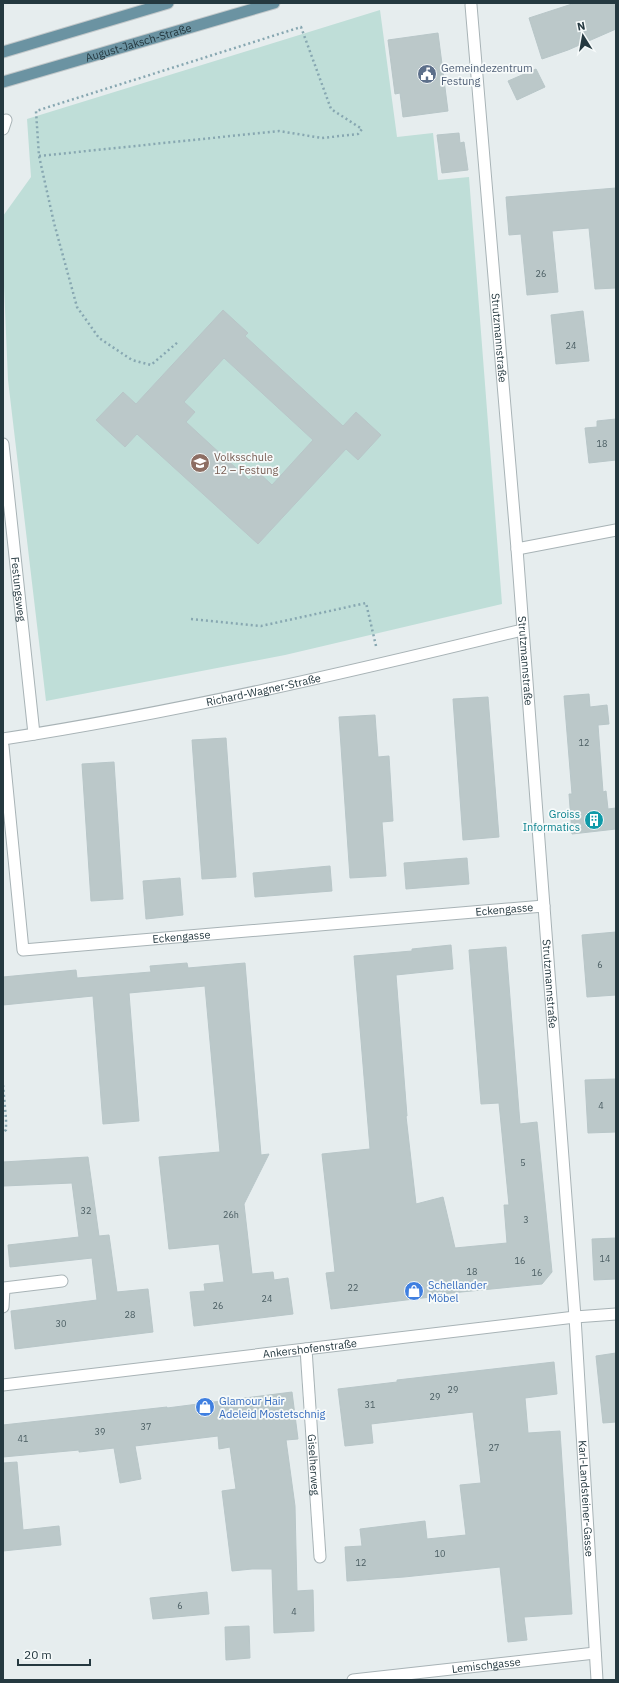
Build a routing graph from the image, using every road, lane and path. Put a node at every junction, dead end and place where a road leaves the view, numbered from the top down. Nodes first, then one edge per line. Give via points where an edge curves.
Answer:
1 (168, 3) edge
2 (274, 3) edge
3 (471, 5) dead end
4 (3, 52) edge
5 (3, 82) edge
6 (39, 156) junction
7 (178, 342) dead end
8 (3, 444) edge
9 (616, 530) edge
10 (517, 549) junction
11 (191, 619) dead end
12 (522, 630) junction
13 (380, 664) junction
14 (34, 734) junction
15 (3, 739) edge
16 (3, 746) edge
17 (544, 906) junction
18 (3, 1085) edge
19 (3, 1132) edge
20 (62, 1281) dead end
21 (3, 1307) edge
22 (616, 1314) edge
23 (575, 1317) junction
24 (306, 1349) junction
25 (3, 1385) edge
26 (320, 1557) dead end
27 (596, 1654) junction
28 (353, 1680) edge
29 (597, 1680) edge

1 - 4 main road
2 - 5 main road, August-Jaksch-Straße
3 - 10 street, Strutzmannstraße
6 - 6 path via 279,131 322,138 345,137 358,134 362,129 331,109 301,27 36,111
6 - 7 path via 77,307 99,338 132,360 152,365
8 - 14 street, Festungsweg
9 - 10 street
10 - 12 street, Strutzmannstraße
11 - 13 path via 261,626 366,603
12 - 13 street, Richard-Wagner-Straße
12 - 17 street, Strutzmannstraße
13 - 14 street, Richard-Wagner-Straße via 199,704
14 - 15 street, Richard-Wagner-Straße
16 - 17 street, Eckengasse via 23,950
17 - 23 street, Strutzmannstraße
18 - 19 path via 6,1119 6,1130
20 - 21 street via 4,1288
22 - 23 street, Ankershofenstraße
23 - 24 street, Ankershofenstraße
23 - 27 street, Karl-Landsteiner-Gasse
24 - 25 street, Ankershofenstraße
24 - 26 street, Giselherweg
27 - 28 street, Lemischgasse
27 - 29 street, Karl-Landsteiner-Gasse

